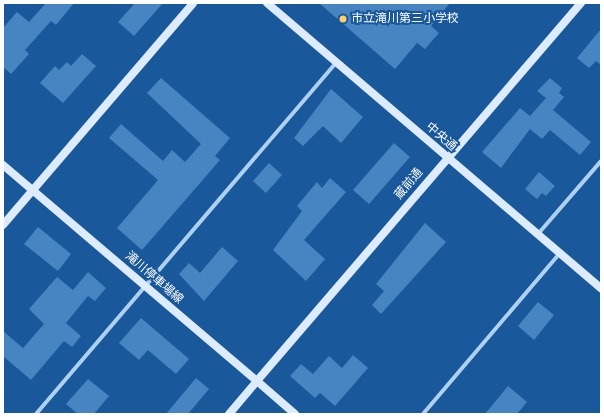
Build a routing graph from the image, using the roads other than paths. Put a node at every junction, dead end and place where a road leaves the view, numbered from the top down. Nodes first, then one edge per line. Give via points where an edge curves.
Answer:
1 (193, 3) edge
2 (267, 3) edge
3 (581, 3) edge
4 (337, 62) junction
5 (447, 158) junction
6 (601, 161) edge
7 (3, 165) edge
8 (33, 190) junction
9 (3, 225) edge
10 (538, 234) junction
11 (560, 253) junction
12 (145, 286) junction
13 (601, 288) edge
14 (257, 381) junction
15 (36, 414) edge
16 (229, 414) edge
17 (295, 414) edge
18 (423, 414) edge

1 - 8 street
2 - 4 street, 中央通
3 - 5 street, 蔵前通
4 - 5 street, 中央通
4 - 12 street
5 - 10 street, 中央通
5 - 14 street, 蔵前通
6 - 10 street
7 - 8 street, 滝川停車場線
8 - 9 street
8 - 12 street, 滝川停車場線
10 - 11 street, 中央通
11 - 13 street, 中央通
11 - 18 street
12 - 14 street, 滝川停車場線
12 - 15 street
14 - 16 street
14 - 17 street, 滝川停車場線

